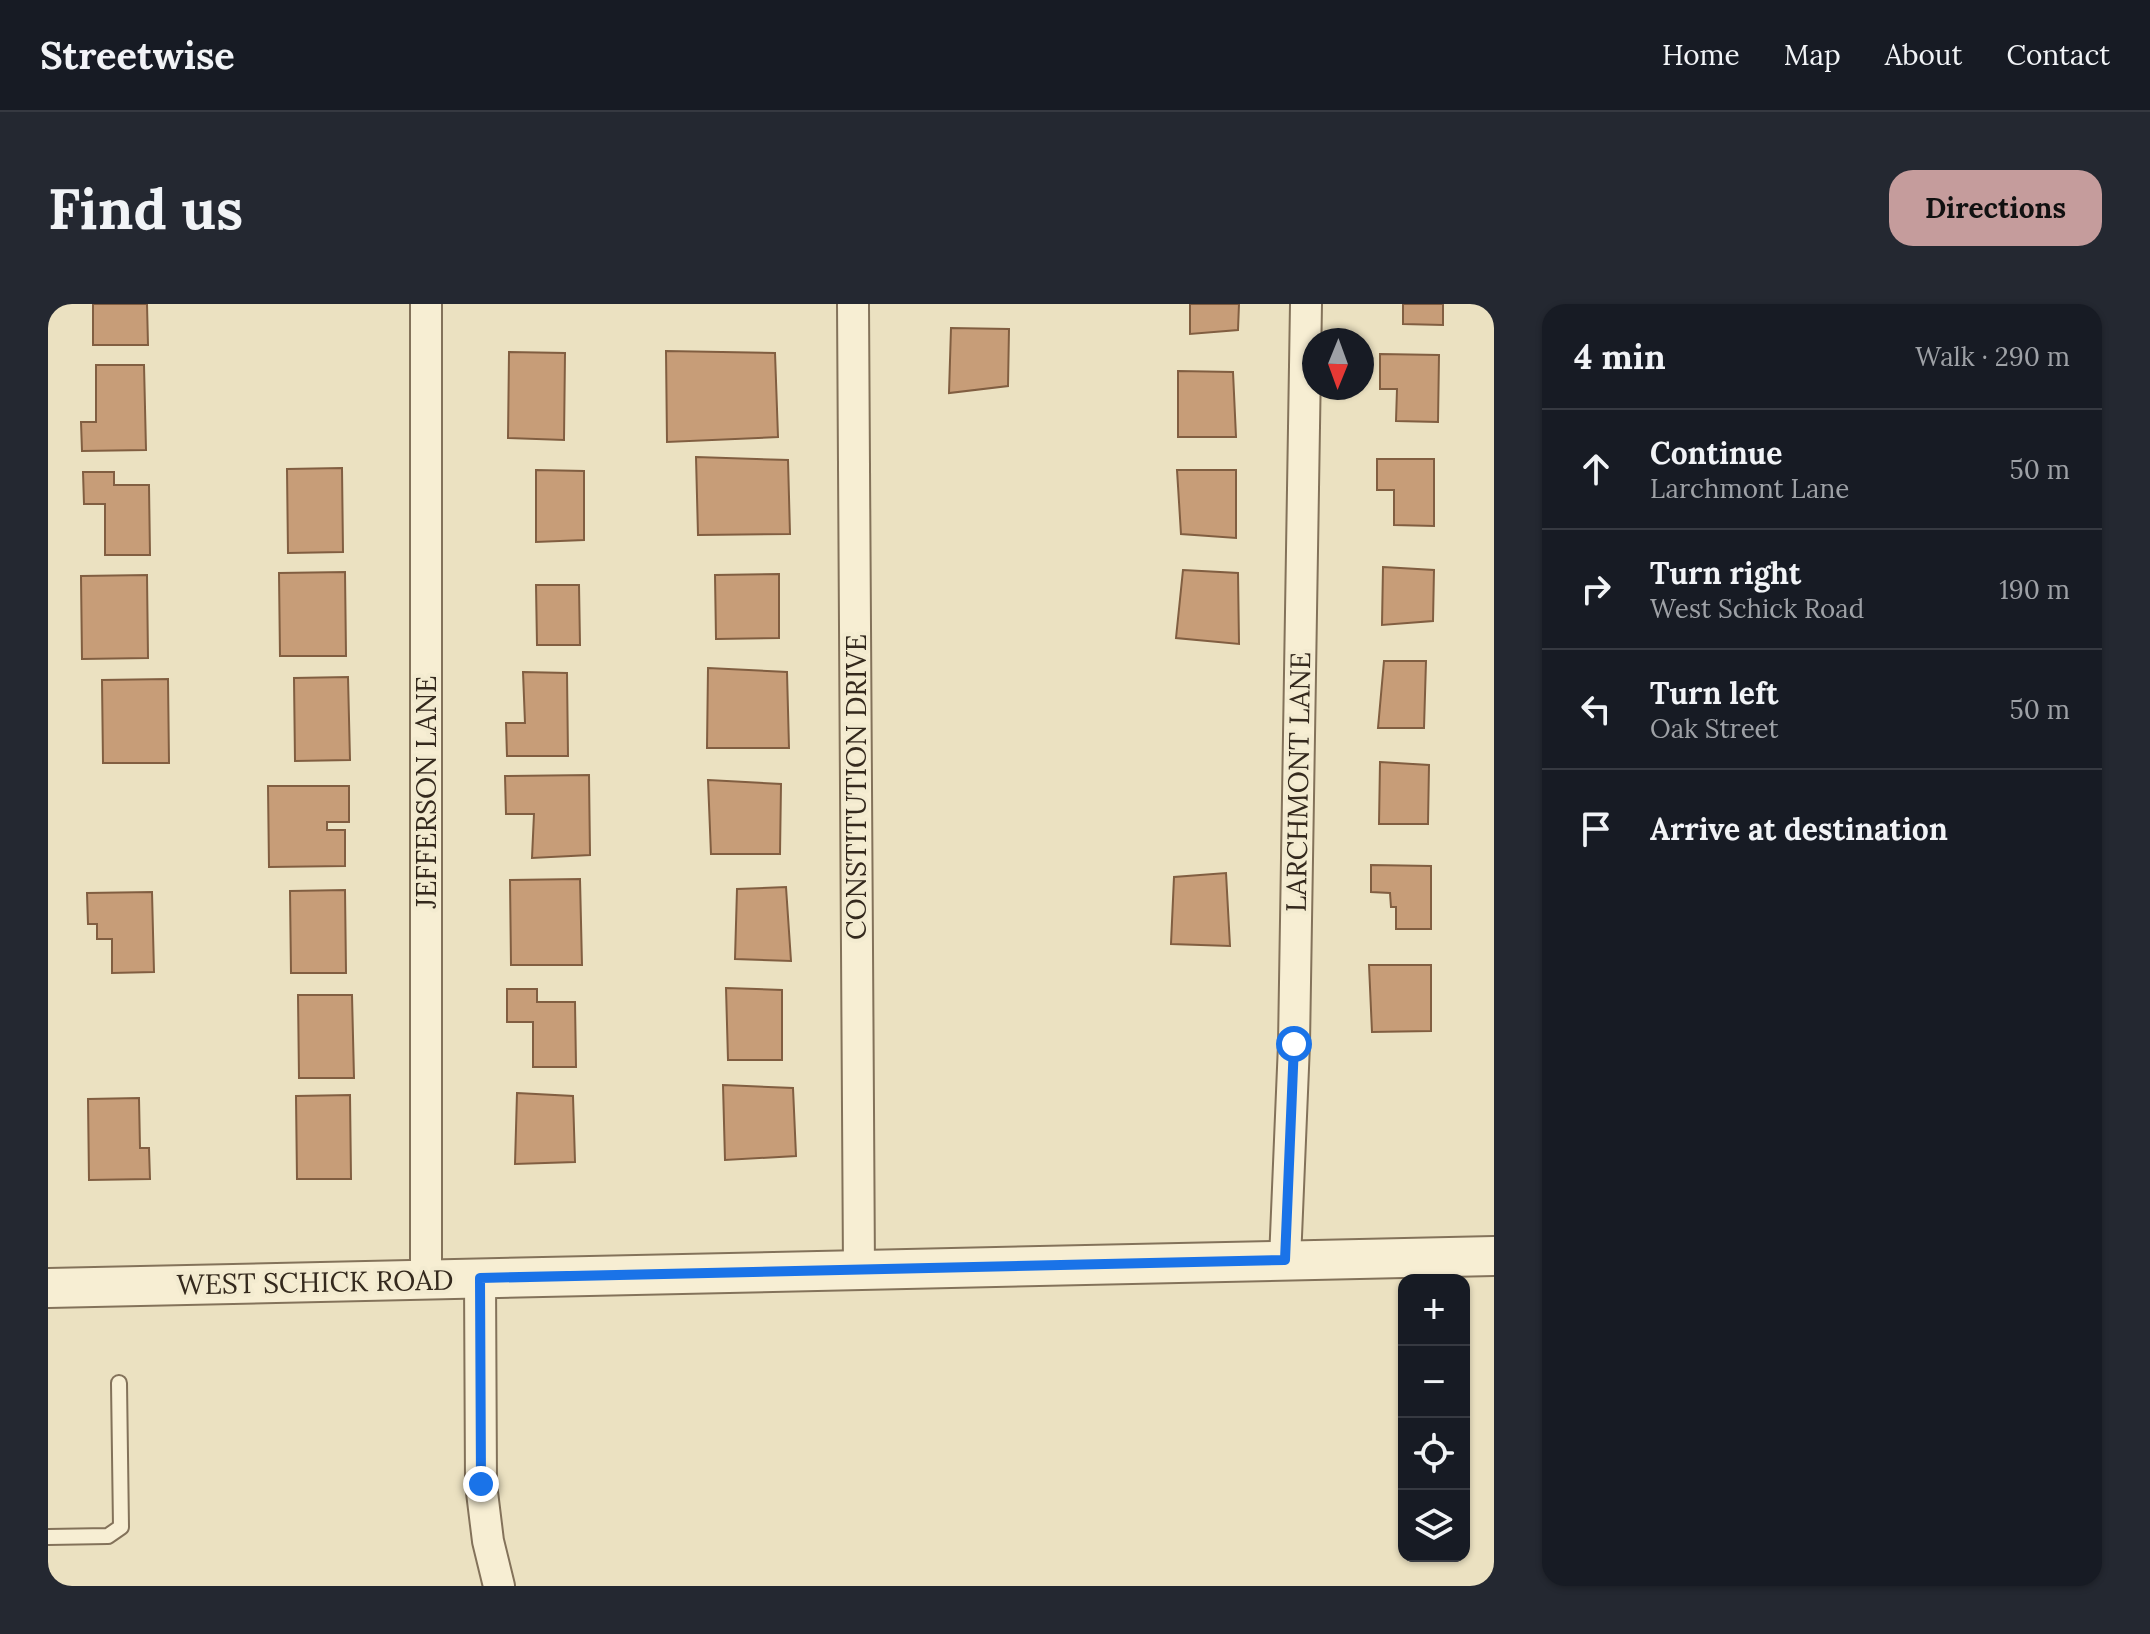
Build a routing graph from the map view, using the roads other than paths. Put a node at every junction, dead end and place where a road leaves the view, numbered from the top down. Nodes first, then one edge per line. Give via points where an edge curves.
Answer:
1 (426, 304) edge
2 (853, 304) edge
3 (1306, 304) edge
4 (1494, 1256) edge
5 (1285, 1260) junction
6 (859, 1270) junction
7 (480, 1278) junction
8 (426, 1280) junction
9 (48, 1288) edge
10 (119, 1383) dead end
11 (48, 1537) edge
12 (499, 1586) edge

1 - 8 street, JEFFERSON LANE
2 - 6 street, CONSTITUTION DRIVE
3 - 5 street, LARCHMONT LANE via 1294,1044
4 - 5 street, WEST SCHICK ROAD
5 - 6 street, WEST SCHICK ROAD
6 - 7 street, WEST SCHICK ROAD
7 - 8 street, WEST SCHICK ROAD
7 - 12 street via 481,1484
8 - 9 street, WEST SCHICK ROAD
10 - 11 lane via 121,1527 108,1536

